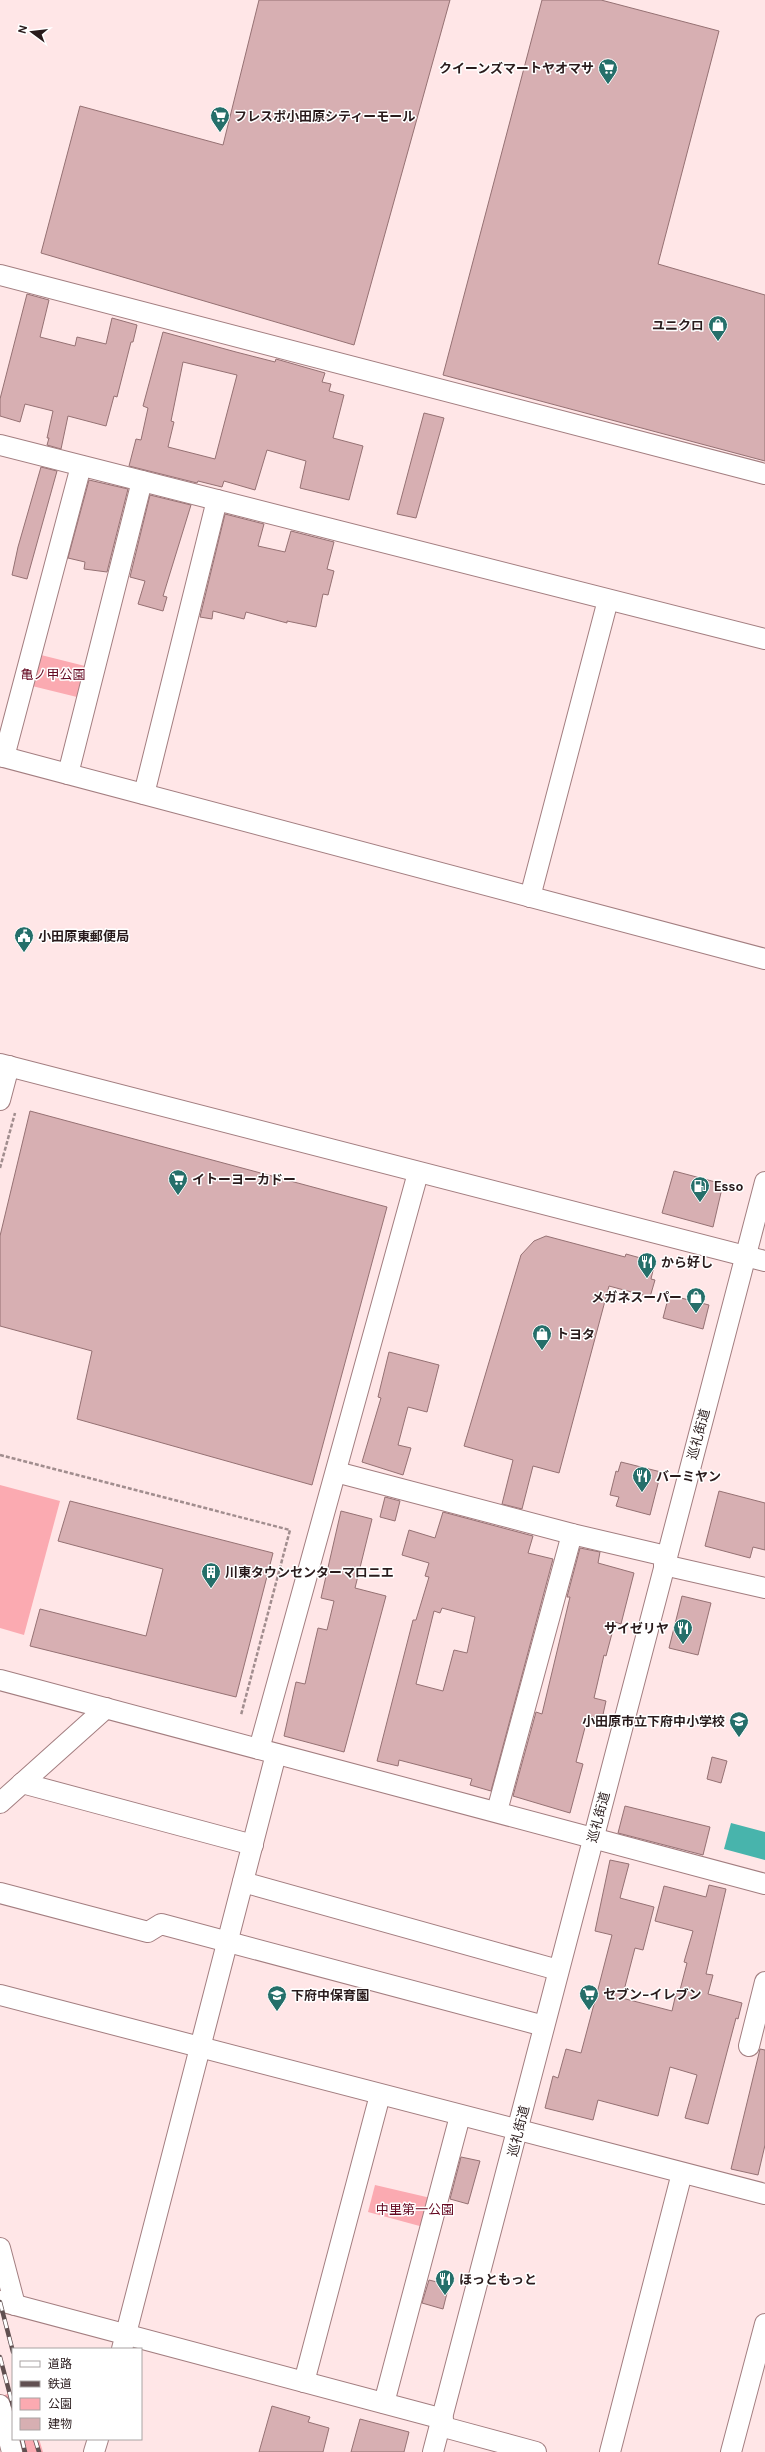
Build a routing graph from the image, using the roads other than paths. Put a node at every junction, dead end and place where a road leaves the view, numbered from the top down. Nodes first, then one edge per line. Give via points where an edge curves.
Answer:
1 (0, 275) edge
2 (0, 445) edge
3 (81, 466) junction
4 (765, 474) edge
5 (142, 481) junction
6 (217, 500) junction
7 (608, 600) junction
8 (765, 639) edge
9 (2, 757) edge
10 (68, 774) junction
11 (144, 794) junction
12 (530, 897) junction
13 (765, 959) edge
14 (4, 1065) edge
15 (8, 1105) edge
16 (418, 1173) junction
17 (765, 1182) edge
18 (745, 1256) junction
19 (765, 1261) edge
20 (336, 1472) junction
21 (572, 1534) junction
22 (665, 1561) junction
23 (765, 1588) edge
24 (0, 1680) edge
25 (106, 1708) junction
26 (267, 1751) junction
27 (22, 1783) junction
28 (0, 1803) edge
29 (497, 1811) junction
30 (593, 1839) junction
31 (253, 1845) junction
32 (243, 1882) junction
33 (765, 1884) edge
34 (0, 1894) edge
35 (228, 1942) junction
36 (558, 1970) junction
37 (765, 1982) edge
38 (0, 1995) edge
39 (544, 2026) junction
40 (749, 2046) dead end
41 (200, 2048) junction
42 (380, 2095) junction
43 (460, 2116) junction
44 (518, 2131) junction
45 (682, 2173) junction
46 (765, 2194) edge
47 (0, 2248) edge
48 (7, 2303) edge
49 (764, 2329) edge
50 (124, 2342) edge
51 (304, 2382) junction
52 (384, 2404) junction
53 (0, 2407) edge
54 (442, 2422) junction
55 (98, 2440) edge
56 (12, 2452) edge
57 (94, 2452) edge
58 (433, 2452) edge
59 (536, 2452) edge
60 (610, 2452) edge
61 (731, 2452) edge

1 - 4 street
2 - 3 street
3 - 5 street
3 - 9 street
5 - 6 street
5 - 10 street
6 - 7 street
6 - 11 street
7 - 8 street
7 - 12 street
9 - 10 street
10 - 11 street
11 - 12 street
12 - 13 street
14 - 15 street
14 - 16 street
16 - 18 street
16 - 20 street
17 - 18 street, 巡礼街道
18 - 19 street
18 - 22 street, 巡礼街道
20 - 21 street
20 - 26 street
21 - 22 street
21 - 29 street
22 - 23 street
22 - 30 street, 巡礼街道
24 - 25 street
25 - 26 street
25 - 27 street
26 - 29 street
26 - 31 street
27 - 28 street
27 - 31 street
29 - 30 street
30 - 33 street
30 - 36 street, 巡礼街道
31 - 32 street
32 - 35 street
32 - 36 street
34 - 35 street via 148,1932 161,1924
35 - 39 street
35 - 41 street
36 - 39 street, 巡礼街道
37 - 40 street
38 - 41 street
39 - 44 street, 巡礼街道
41 - 42 street
41 - 50 street
42 - 43 street
42 - 51 street
43 - 44 street
43 - 52 street
44 - 45 street
44 - 54 street, 巡礼街道
45 - 46 street
45 - 60 street
47 - 48 street
48 - 50 street
49 - 61 street
50 - 51 street
51 - 52 street
52 - 54 street
53 - 56 street
54 - 58 street, 巡礼街道
54 - 59 street
55 - 57 street

